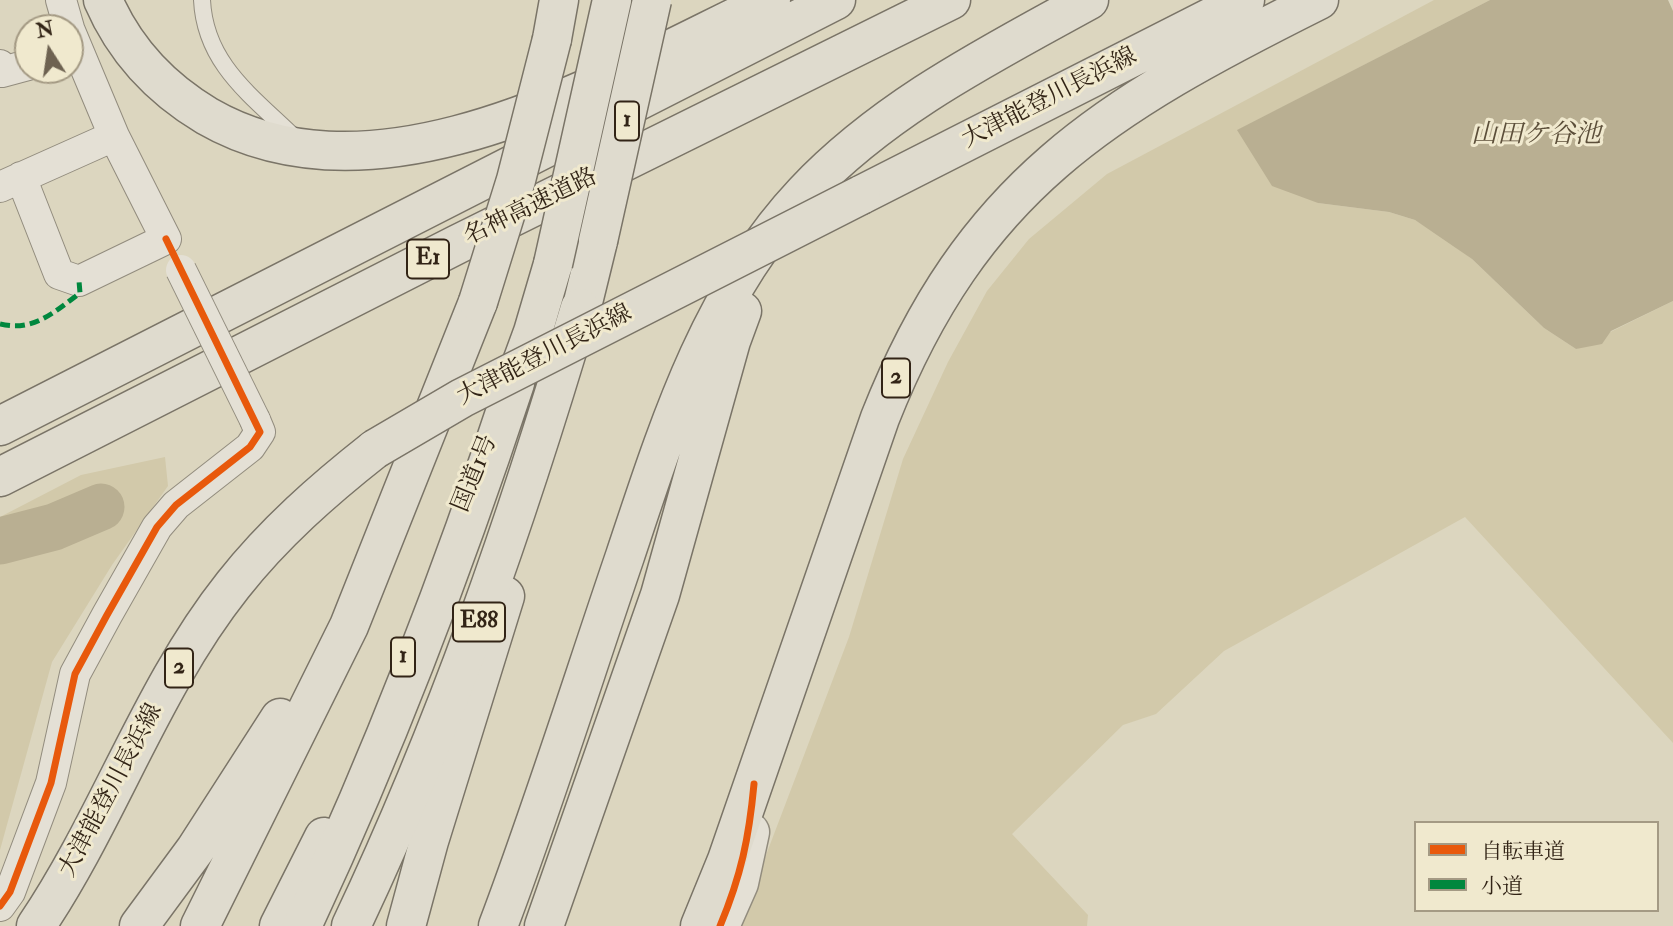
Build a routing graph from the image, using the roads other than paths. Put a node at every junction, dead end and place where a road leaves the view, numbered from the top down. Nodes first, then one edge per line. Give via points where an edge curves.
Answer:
1 (103, 0) edge
2 (202, 0) edge
3 (559, 0) edge
4 (612, 0) edge
5 (652, 0) edge
6 (771, 0) edge
7 (836, 0) edge
8 (951, 0) edge
9 (1089, 0) edge
10 (1245, 0) edge
11 (1319, 0) edge
12 (0, 65) edge
13 (84, 68) edge
14 (14, 69) edge
15 (114, 136) junction
16 (306, 150) junction
17 (839, 160) junction
18 (11, 182) edge
19 (166, 239) junction
20 (580, 308) junction
21 (515, 383) junction
22 (0, 426) edge
23 (413, 469) junction
24 (0, 477) edge
25 (754, 784) junction
26 (0, 906) edge
27 (36, 926) edge
28 (139, 926) edge
29 (200, 926) edge
30 (279, 926) edge
31 (302, 926) edge
32 (351, 926) edge
33 (406, 926) edge
34 (498, 926) edge
35 (544, 926) edge
36 (700, 926) edge
37 (720, 926) edge

1 - 16 main road via 124,41 176,97 240,133
2 - 16 lane via 203,17 221,65
3 - 23 main road, bridge via 516,180 478,302
4 - 21 main road, 国道1号 / 1, bridge via 553,264
5 - 20 main road, 1, bridge
6 - 16 main road via 563,98 508,119 382,149
7 - 22 main road, 名神高速道路 / E1
8 - 24 main road, 名神高速道路 / E1
9 - 17 main road via 909,105
10 - 27 main road, 大津能登川長浜線 / 2, bridge via 462,398 375,449 316,496 232,586 162,698
11 - 25 main road, 大津能登川長浜線 / 2 via 1153,89 1089,131 998,214 961,262 902,362
12 - 14 street via 2,72
13 - 15 street
15 - 18 street
15 - 19 street
17 - 34 main road via 787,213 746,268 697,357
17 - 35 main road via 765,260 731,341 660,595
18 - 19 street via 59,274 79,281
19 - 26 street, bridge via 260,432 250,447 176,505 157,527 75,674 51,783 15,880
20 - 32 main road, E88 via 488,600 425,760
20 - 33 main road, 1 via 535,502
21 - 30 main road, 国道1号 / 1 via 339,807
21 - 31 main road, E88 via 447,584 346,832
23 - 28 main road via 290,702 195,850
23 - 29 main road via 349,626
25 - 36 main road, 大津能登川長浜線 / 2
25 - 37 street via 739,883

